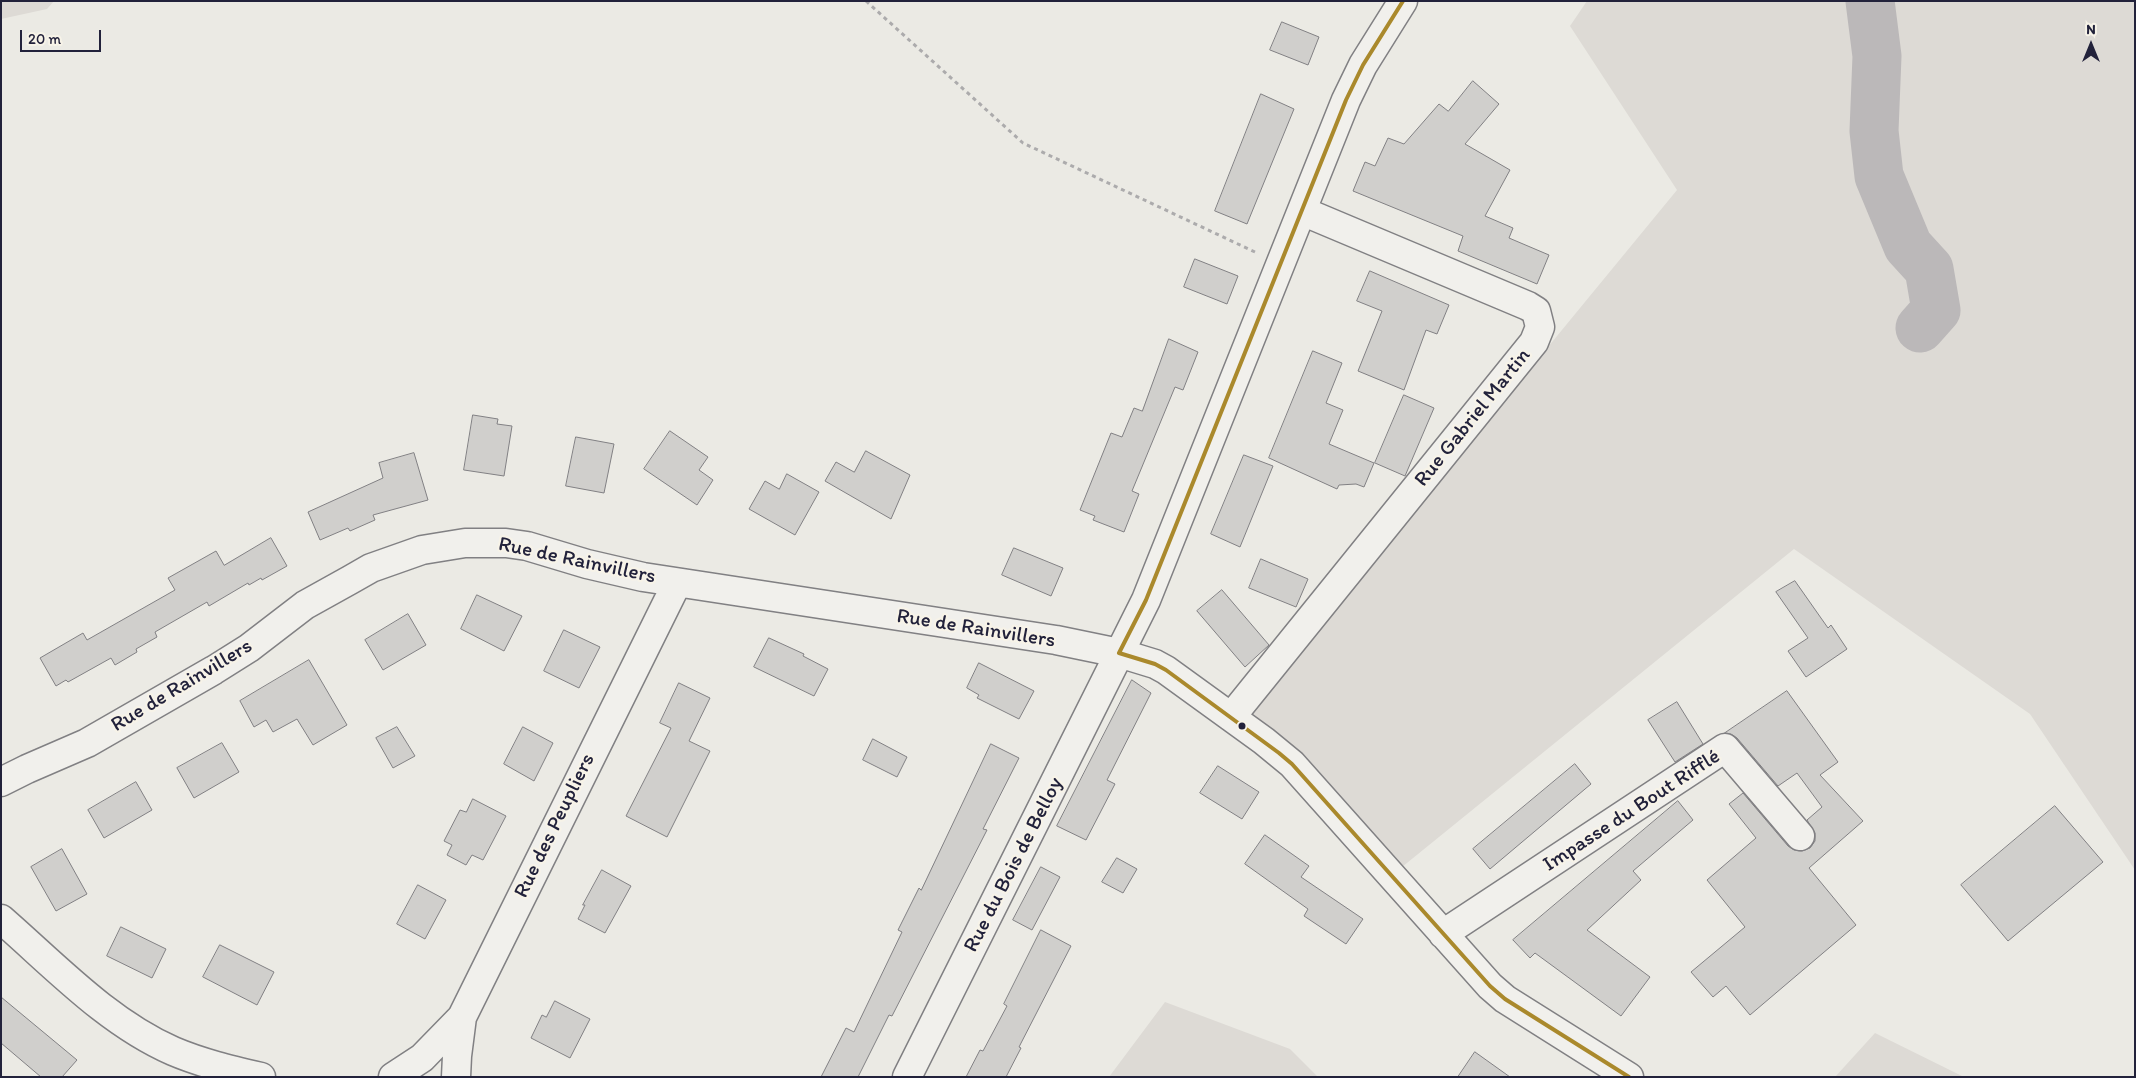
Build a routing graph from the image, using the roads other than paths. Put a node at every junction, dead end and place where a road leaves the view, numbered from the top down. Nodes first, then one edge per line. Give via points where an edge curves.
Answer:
1 (1403, 1) edge
2 (1302, 211) junction
3 (677, 583) junction
4 (1120, 653) junction
5 (1231, 717) junction
6 (1, 782) edge
7 (1800, 836) dead end
8 (1, 919) edge
9 (1442, 934) junction
10 (462, 1017) junction
11 (261, 1077) edge
12 (394, 1077) edge
13 (456, 1077) edge
14 (907, 1077) edge
15 (1629, 1077) edge

1 - 2 street, Rue du Bois de Belloy via 1353,84
2 - 4 street, Rue du Bois de Belloy via 1146,600
2 - 5 street, Rue Gabriel Martin via 1528,306 1536,311 1540,327 1534,342
3 - 4 street, Rue de Rainvillers via 1056,640
3 - 6 street, Rue de Rainvillers via 618,572 506,542 465,542 422,550 371,568 305,605 214,670 87,744
3 - 10 street, Rue des Peupliers
4 - 5 street, Rue de Rainvillers via 1166,670
4 - 14 street, Rue du Bois de Belloy
5 - 9 street, Rue de Rainvillers via 1292,764
7 - 9 street, Impasse du Bout Rifflé via 1725,748
8 - 11 street via 93,1000 128,1026 172,1051
9 - 15 street, Rue de Rainvillers via 1479,976 1505,999
10 - 12 street via 422,1058
10 - 13 street, Rue des Peupliers

